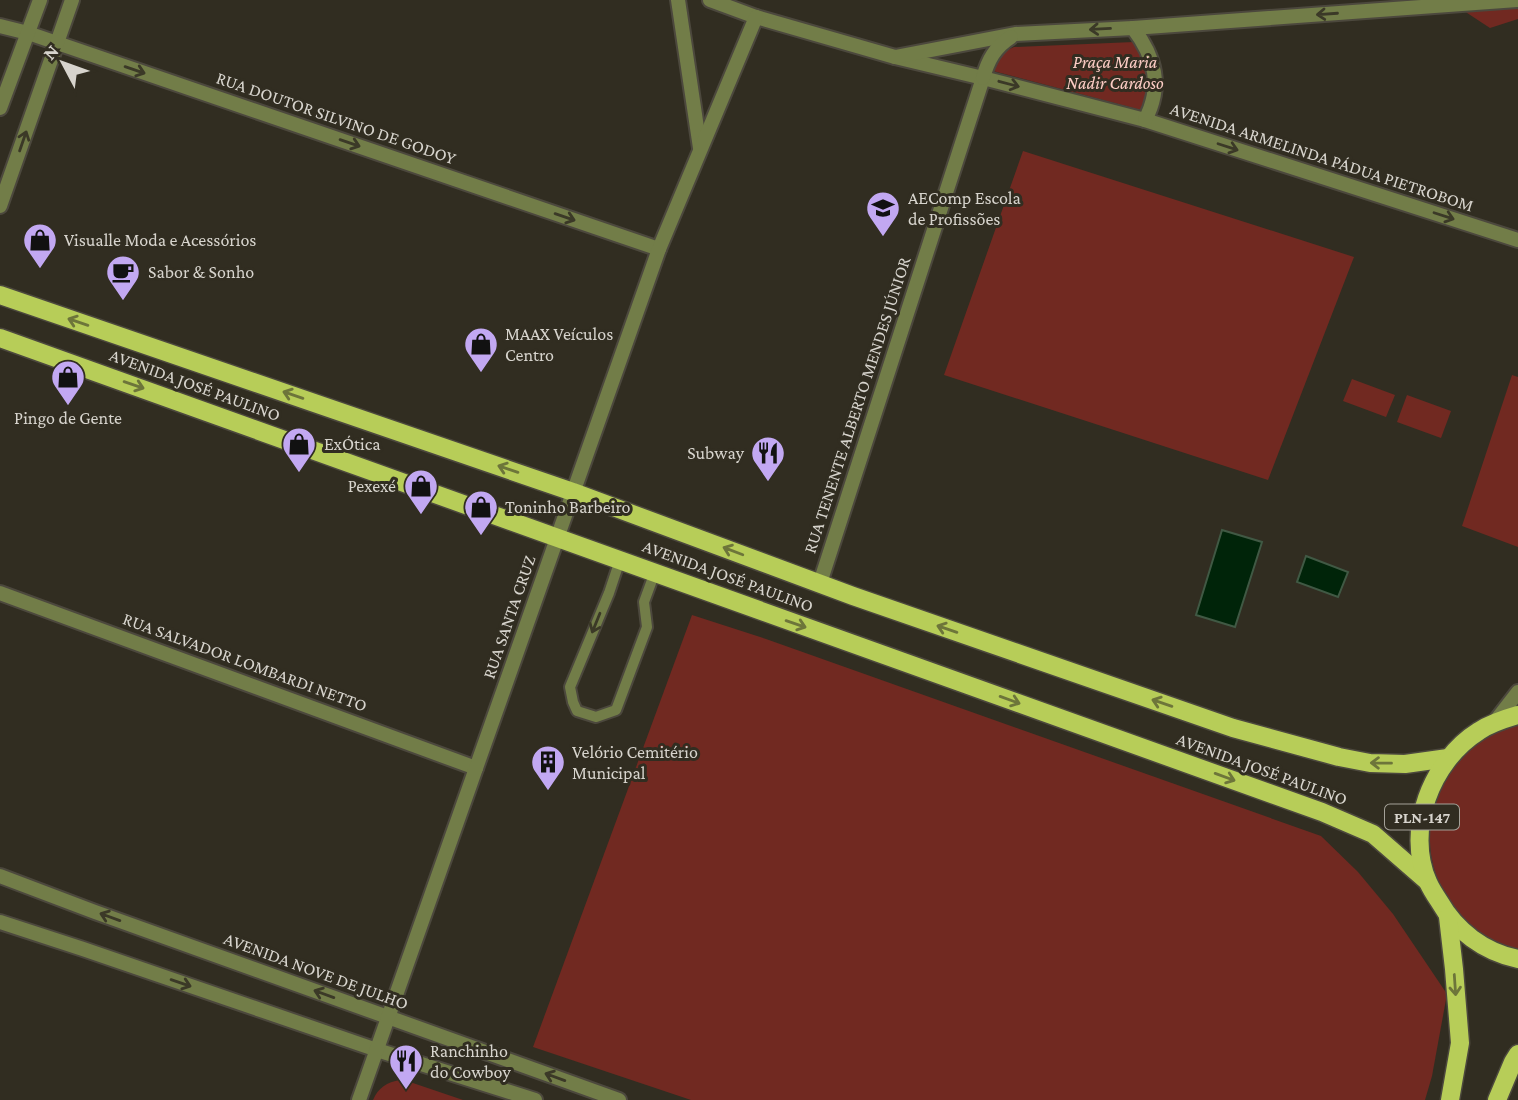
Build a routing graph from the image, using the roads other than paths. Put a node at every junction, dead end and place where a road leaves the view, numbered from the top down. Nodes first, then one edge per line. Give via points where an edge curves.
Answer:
1 (40, 0) edge
2 (72, 0) edge
3 (678, 0) edge
4 (709, 0) edge
5 (1517, 0) edge
6 (756, 17) junction
7 (0, 26) edge
8 (1133, 28) junction
9 (28, 33) junction
10 (1015, 34) junction
11 (57, 43) junction
12 (895, 57) junction
13 (983, 78) junction
14 (0, 108) edge
15 (1145, 120) junction
16 (700, 148) junction
17 (0, 206) edge
18 (1518, 240) edge
19 (659, 249) junction
20 (0, 295) edge
21 (0, 338) edge
22 (573, 492) junction
23 (558, 536) junction
24 (620, 560) junction
25 (655, 572) junction
26 (820, 583) junction
27 (0, 593) edge
28 (1518, 692) edge
29 (1518, 715) edge
30 (1494, 723) junction
31 (1448, 758) junction
32 (476, 768) junction
33 (0, 876) edge
34 (1427, 881) junction
35 (1448, 917) junction
36 (0, 922) edge
37 (1518, 959) edge
38 (388, 1017) junction
39 (377, 1050) junction
40 (1518, 1055) edge
41 (359, 1100) edge
42 (536, 1100) edge
43 (619, 1100) edge
44 (1450, 1100) edge
45 (1497, 1100) edge

1 - 9 street
2 - 11 street
3 - 16 street
4 - 6 street, AVENIDA ARMELINDA PÁDUA PIETROBOM
5 -> 8 street
6 - 12 street, AVENIDA ARMELINDA PÁDUA PIETROBOM
6 - 16 street, RUA SANTA CRUZ
7 - 9 street, RUA DOUTOR SILVINO DE GODOY
8 -> 10 street
8 - 15 street via 1156,72
9 - 11 street, RUA DOUTOR SILVINO DE GODOY
9 - 14 street
10 - 12 street
10 - 13 street, RUA TENENTE ALBERTO MENDES JÚNIOR via 994,51
17 -> 11 street
11 -> 19 street, RUA DOUTOR SILVINO DE GODOY
12 - 13 street, AVENIDA ARMELINDA PÁDUA PIETROBOM
13 -> 15 street, AVENIDA ARMELINDA PÁDUA PIETROBOM
13 - 26 street, RUA TENENTE ALBERTO MENDES JÚNIOR
15 -> 18 street, AVENIDA ARMELINDA PÁDUA PIETROBOM
16 - 19 street, RUA SANTA CRUZ
19 - 22 street, RUA SANTA CRUZ
22 -> 20 main road, AVENIDA JOSÉ PAULINO
21 -> 23 main road, AVENIDA JOSÉ PAULINO
22 - 23 street, RUA SANTA CRUZ
26 -> 22 main road, AVENIDA JOSÉ PAULINO
23 - 24 main road, AVENIDA JOSÉ PAULINO
23 - 32 street, RUA SANTA CRUZ
24 - 25 main road, AVENIDA JOSÉ PAULINO
24 -> 25 lane via 570,687 577,711 596,718 615,709 637,657 648,626 644,602
25 -> 34 main road, AVENIDA JOSÉ PAULINO via 1322,812 1373,834
31 -> 26 main road, AVENIDA JOSÉ PAULINO via 1405,764 1339,757 1233,727
27 - 32 street, RUA SALVADOR LOMBARDI NETTO
28 - 30 street
29 - 30 main road, PLN-147
30 - 31 main road, PLN-147
31 - 34 main road, PLN-147 via 1424,804 1421,856
32 - 38 street, RUA SANTA CRUZ
38 -> 33 street, AVENIDA NOVE DE JULHO
34 - 35 main road, PLN-147
35 - 37 main road, PLN-147 via 1472,940
35 -> 44 main road via 1460,1043
36 -> 39 street
38 - 39 street, RUA SANTA CRUZ
43 -> 38 street, AVENIDA NOVE DE JULHO
39 - 41 street, RUA SANTA CRUZ
39 - 42 street
40 - 45 main road

